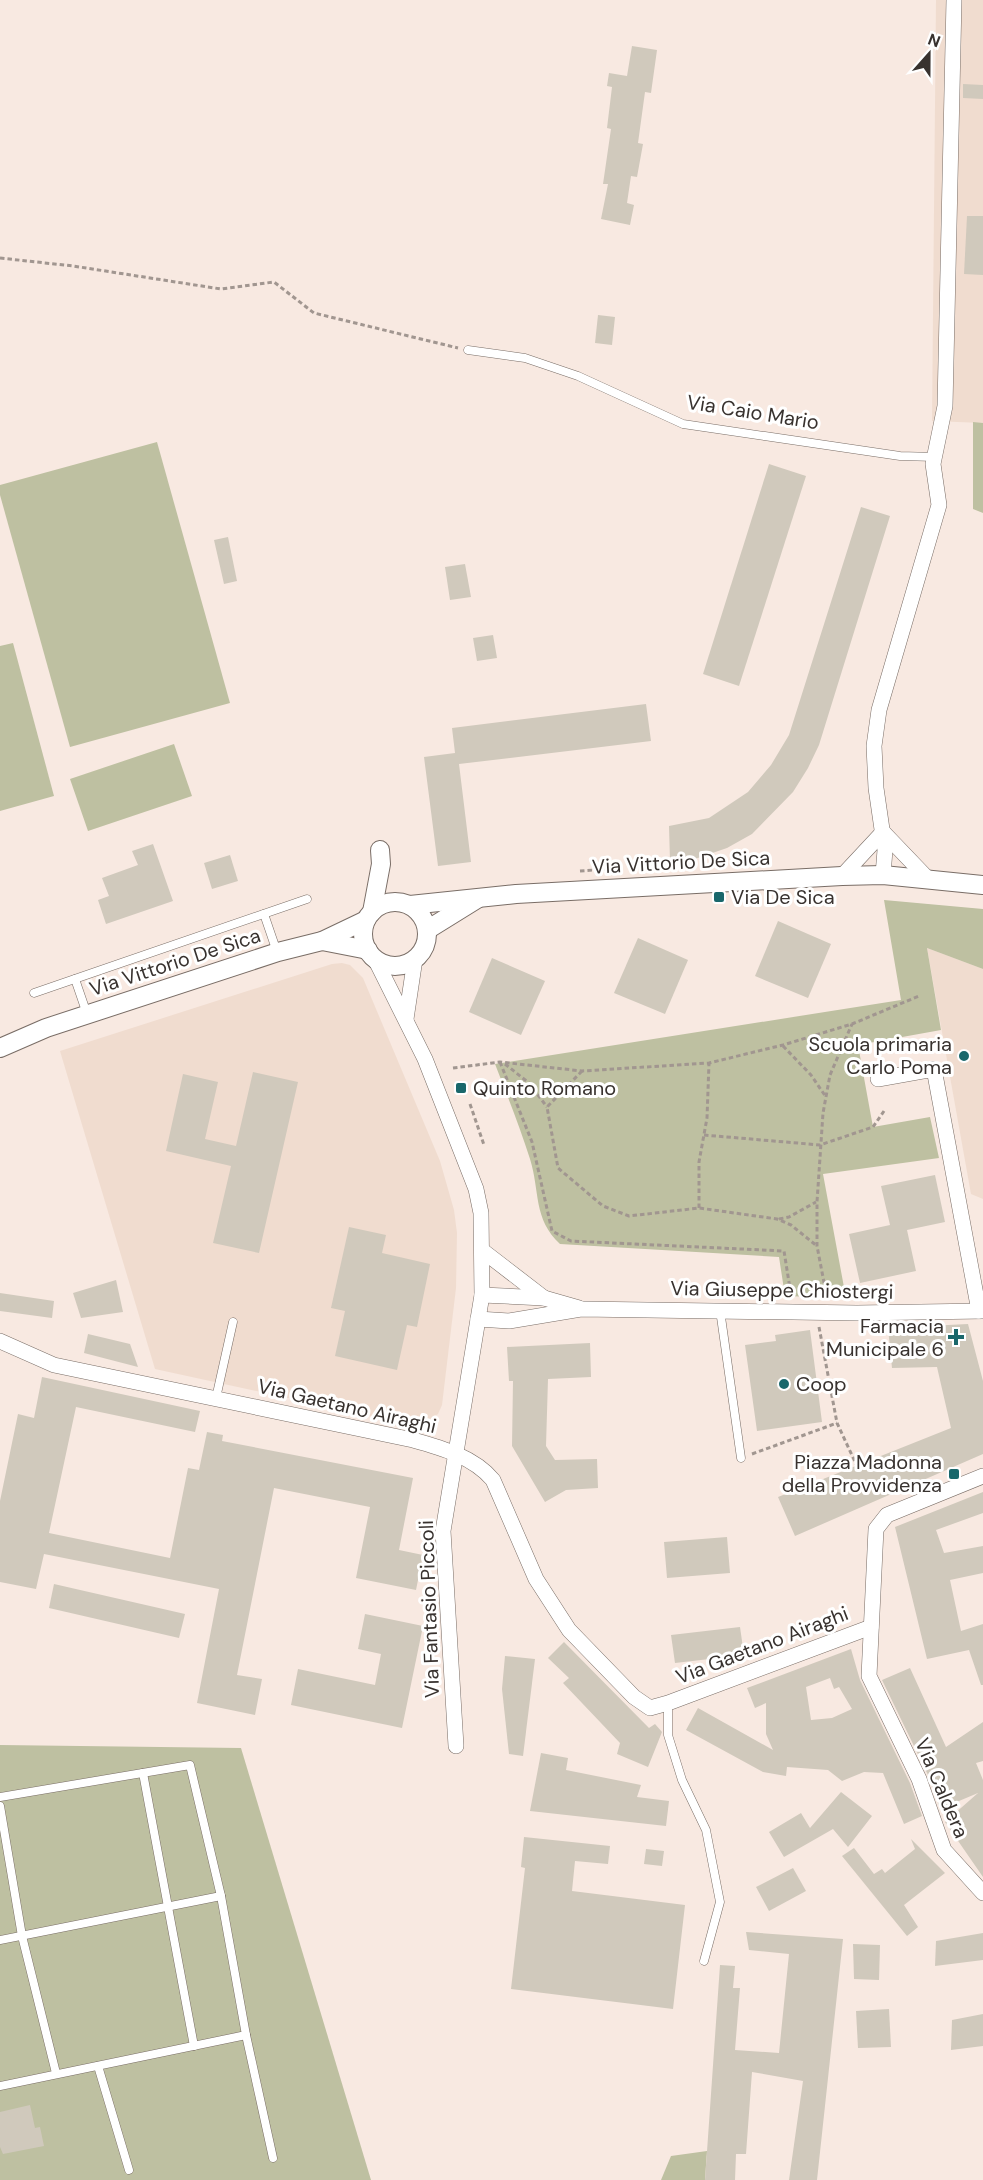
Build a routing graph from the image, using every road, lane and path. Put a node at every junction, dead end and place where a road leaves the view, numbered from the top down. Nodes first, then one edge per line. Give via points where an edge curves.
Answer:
1 (954, 0) edge
2 (0, 258) edge
3 (468, 350) joint
4 (935, 457) junction
5 (883, 832) junction
6 (621, 868) dead end
7 (569, 872) dead end
8 (883, 875) junction
9 (842, 876) junction
10 (928, 879) junction
11 (983, 885) edge
12 (481, 896) junction
13 (307, 899) dead end
14 (405, 903) junction
15 (264, 914) junction
16 (369, 916) junction
17 (427, 930) junction
18 (322, 940) junction
19 (278, 952) junction
20 (371, 954) junction
21 (415, 959) junction
22 (75, 979) junction
23 (34, 993) dead end
24 (919, 996) dead end
25 (87, 1015) junction
26 (406, 1019) junction
27 (852, 1024) junction
28 (783, 1045) junction
29 (0, 1048) edge
30 (501, 1062) junction
31 (709, 1063) junction
32 (453, 1068) dead end
33 (582, 1071) junction
34 (878, 1079) dead end
35 (826, 1097) junction
36 (470, 1104) dead end
37 (547, 1107) junction
38 (884, 1111) dead end
39 (704, 1135) junction
40 (820, 1145) junction
41 (484, 1146) dead end
42 (817, 1202) junction
43 (699, 1208) junction
44 (777, 1219) junction
45 (817, 1246) junction
46 (483, 1251) junction
47 (482, 1294) junction
48 (791, 1297) dead end
49 (544, 1298) junction
50 (827, 1299) dead end
51 (581, 1308) junction
52 (720, 1310) junction
53 (981, 1311) edge
54 (478, 1319) junction
55 (233, 1322) dead end
56 (818, 1325) dead end
57 (0, 1341) edge
58 (216, 1398) junction
59 (837, 1423) junction
60 (454, 1454) junction
61 (741, 1458) joint
62 (857, 1466) dead end
63 (983, 1476) edge
64 (871, 1627) junction
65 (668, 1703) junction
66 (456, 1746) dead end
67 (143, 1773) junction
68 (0, 1797) edge
69 (0, 1806) edge
70 (983, 1893) edge
71 (221, 1896) junction
72 (170, 1906) junction
73 (22, 1936) junction
74 (0, 1941) edge
75 (704, 1961) dead end
76 (246, 2035) junction
77 (194, 2046) junction
78 (98, 2066) junction
79 (56, 2073) junction
80 (0, 2086) edge
81 (273, 2158) dead end
82 (129, 2170) dead end

1 - 4 street via 945,406
2 - 3 path via 221,289 274,282 314,313
3 - 4 lane, Via Caio Mario via 525,358 578,376 683,424 900,456
4 - 5 street via 939,505 879,710 876,788
5 - 8 street
5 - 9 street
5 - 10 street
6 - 7 path
8 - 9 street, Via Vittorio De Sica
8 - 10 street, Via Vittorio De Sica
9 - 12 street, Via Vittorio De Sica
10 - 11 street, Via Vittorio De Sica
12 - 14 street, Via Vittorio De Sica
12 - 17 street, Via Vittorio De Sica
13 - 15 lane, Via Vittorio De Sica
14 - 16 street, Via Vittorio De Sica via 380,905
14 - 16 street via 380,857
14 - 17 street via 418,911
15 - 19 lane, Via Vittorio De Sica
15 - 22 lane, Via Vittorio De Sica
16 - 18 street, Via Vittorio De Sica
16 - 20 street via 363,930
17 - 21 street via 427,941
18 - 19 street, Via Vittorio De Sica
18 - 20 street, Via Vittorio De Sica
19 - 25 street, Via Vittorio De Sica
20 - 21 street, Via Vittorio De Sica via 395,966
20 - 26 street, Via Fantasio Piccoli
21 - 26 street
22 - 23 lane, Via Vittorio De Sica
22 - 25 lane, Via Vittorio De Sica
24 - 27 path
25 - 29 street, Via Vittorio De Sica
26 - 46 street, Via Fantasio Piccoli via 476,1189
27 - 28 path
27 - 35 path via 830,1075
28 - 31 path
28 - 35 path
30 - 32 path
30 - 33 path
30 - 37 path via 529,1083
30 - 48 path via 532,1142 552,1231 571,1241 784,1251
31 - 33 path
31 - 39 path
33 - 37 path
34 - 53 street via 934,1069
35 - 40 path
36 - 41 path
37 - 43 path via 558,1168 603,1206 629,1216
38 - 40 path via 873,1127
39 - 40 path
39 - 43 path via 699,1162
40 - 42 path
42 - 44 path
42 - 45 path
43 - 44 path
44 - 45 path
45 - 50 path
46 - 47 street, Via Fantasio Piccoli
46 - 49 street, Via Giuseppe Chiostergi
47 - 49 street, Via Giuseppe Chiostergi
47 - 54 street, Via Fantasio Piccoli
49 - 51 street, Via Giuseppe Chiostergi
51 - 52 street, Via Giuseppe Chiostergi
51 - 54 street, Via Giuseppe Chiostergi via 509,1321
52 - 53 street, Via Giuseppe Chiostergi
52 - 61 lane
54 - 60 street, Via Fantasio Piccoli
55 - 58 lane
56 - 59 path
57 - 58 street, Via Gaetano Airaghi via 54,1365
58 - 60 street, Via Gaetano Airaghi via 414,1440
59 - 61 path
59 - 62 path
60 - 65 street, Via Gaetano Airaghi via 482,1467 493,1480 536,1579 569,1630 636,1699 650,1708
60 - 66 street, Via Fantasio Piccoli via 442,1531
63 - 64 street, Via Caldera via 887,1515 876,1529
64 - 65 street, Via Gaetano Airaghi
64 - 70 street, Via Caldera via 869,1676 874,1691 919,1779 944,1850
65 - 75 lane, Via Gaetano Airaghi via 668,1735 682,1779 706,1830 720,1902
67 - 68 lane
67 - 71 lane via 190,1765
67 - 72 lane
69 - 73 lane
71 - 72 lane
71 - 76 lane
72 - 73 lane
72 - 77 lane
73 - 74 lane
73 - 79 lane
76 - 77 lane
76 - 81 lane
77 - 78 lane
78 - 79 lane
78 - 82 lane
79 - 80 lane

